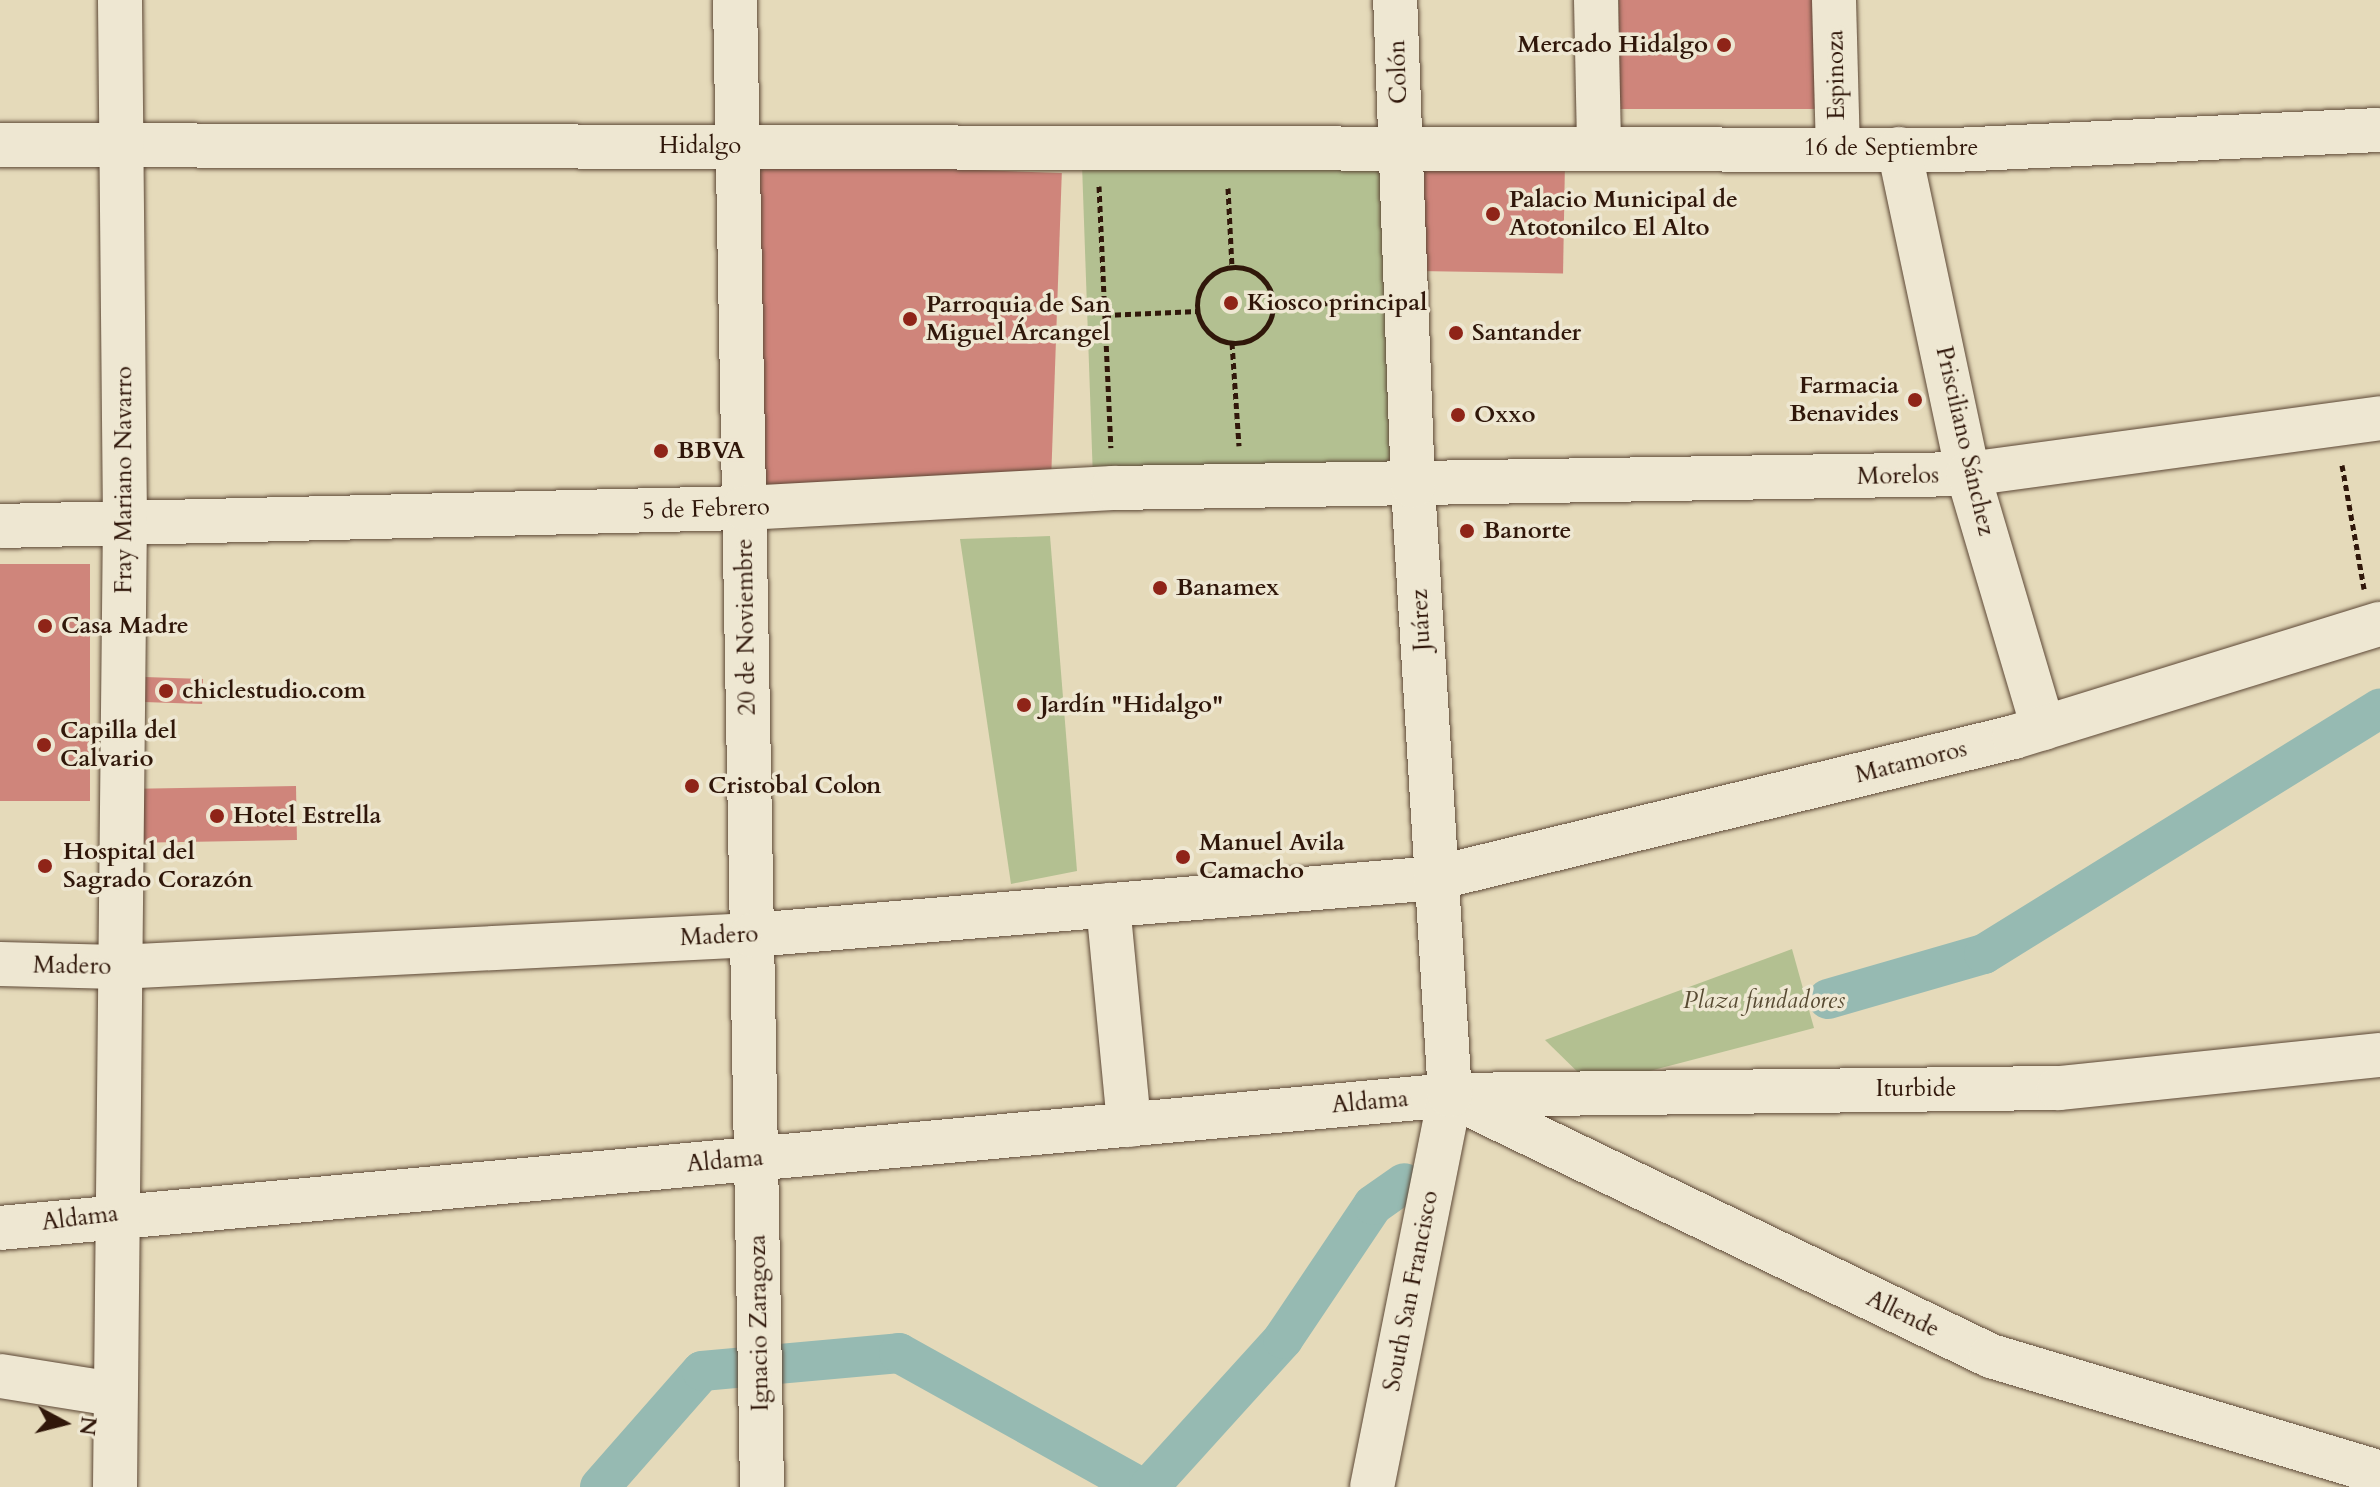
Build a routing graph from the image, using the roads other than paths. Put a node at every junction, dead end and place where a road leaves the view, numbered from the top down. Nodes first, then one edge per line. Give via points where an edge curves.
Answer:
1 (120, 0) edge
2 (735, 0) edge
3 (1395, 0) edge
4 (1596, 0) edge
5 (1834, 0) edge
6 (2380, 130) edge
7 (1401, 144) junction
8 (0, 145) edge
9 (125, 145) junction
10 (738, 146) junction
11 (1599, 146) junction
12 (1838, 149) junction
13 (1899, 149) junction
14 (2380, 418) edge
15 (1968, 474) junction
16 (1413, 486) junction
17 (744, 508) junction
18 (125, 523) junction
19 (0, 526) edge
20 (2376, 625) edge
21 (2043, 728) junction
22 (1436, 878) junction
23 (1108, 905) junction
24 (752, 935) junction
25 (0, 964) edge
26 (118, 967) junction
27 (2380, 1055) edge
28 (1450, 1095) junction
29 (1129, 1125) junction
30 (756, 1159) junction
31 (113, 1214) junction
32 (0, 1228) edge
33 (0, 1376) edge
34 (114, 1394) junction
35 (2380, 1473) edge
36 (115, 1487) edge
37 (762, 1487) edge
38 (1372, 1487) edge

1 - 9 street, Fray Mariano Navarro
2 - 10 street, 20 de Noviembre
3 - 7 street, Colón
4 - 11 street
5 - 12 street, Espinoza
6 - 13 street, 16 de Septiembre
7 - 10 street, Hidalgo
7 - 11 street, 16 de Septiembre
7 - 16 street, Juárez
8 - 9 street, Hidalgo
9 - 10 street, Hidalgo
9 - 18 street, Fray Mariano Navarro
10 - 17 street, 20 de Noviembre
11 - 12 street, 16 de Septiembre
12 - 13 street, 16 de Septiembre
13 - 15 street, Prisciliano Sánchez
14 - 15 street, Morelos
15 - 16 street, Morelos
15 - 21 street, Prisciliano Sánchez
16 - 17 street, 5 de Febrero via 1113,488
16 - 22 street, Juárez
17 - 18 street, 5 de Febrero
17 - 24 street, 20 de Noviembre
18 - 19 street, 5 de Febrero
18 - 26 street, Fray Mariano Navarro
20 - 21 street, Matamoros
21 - 22 street, Matamoros
22 - 23 street, Madero
22 - 28 street, Juárez
23 - 24 street, Madero
23 - 29 street
24 - 26 street, Madero
24 - 30 street, 20 de Noviembre
25 - 26 street, Madero
26 - 31 street, Fray Mariano Navarro
27 - 28 street, Iturbide via 2059,1088
28 - 29 street, Aldama
28 - 35 street, Allende via 1991,1356
28 - 38 street, South San Francisco
29 - 30 street, Aldama
30 - 31 street, Aldama
30 - 37 street, Ignacio Zaragoza
31 - 32 street, Aldama
31 - 34 street, Fray Mariano Navarro
33 - 34 street
34 - 36 street, Fray Mariano Navarro

